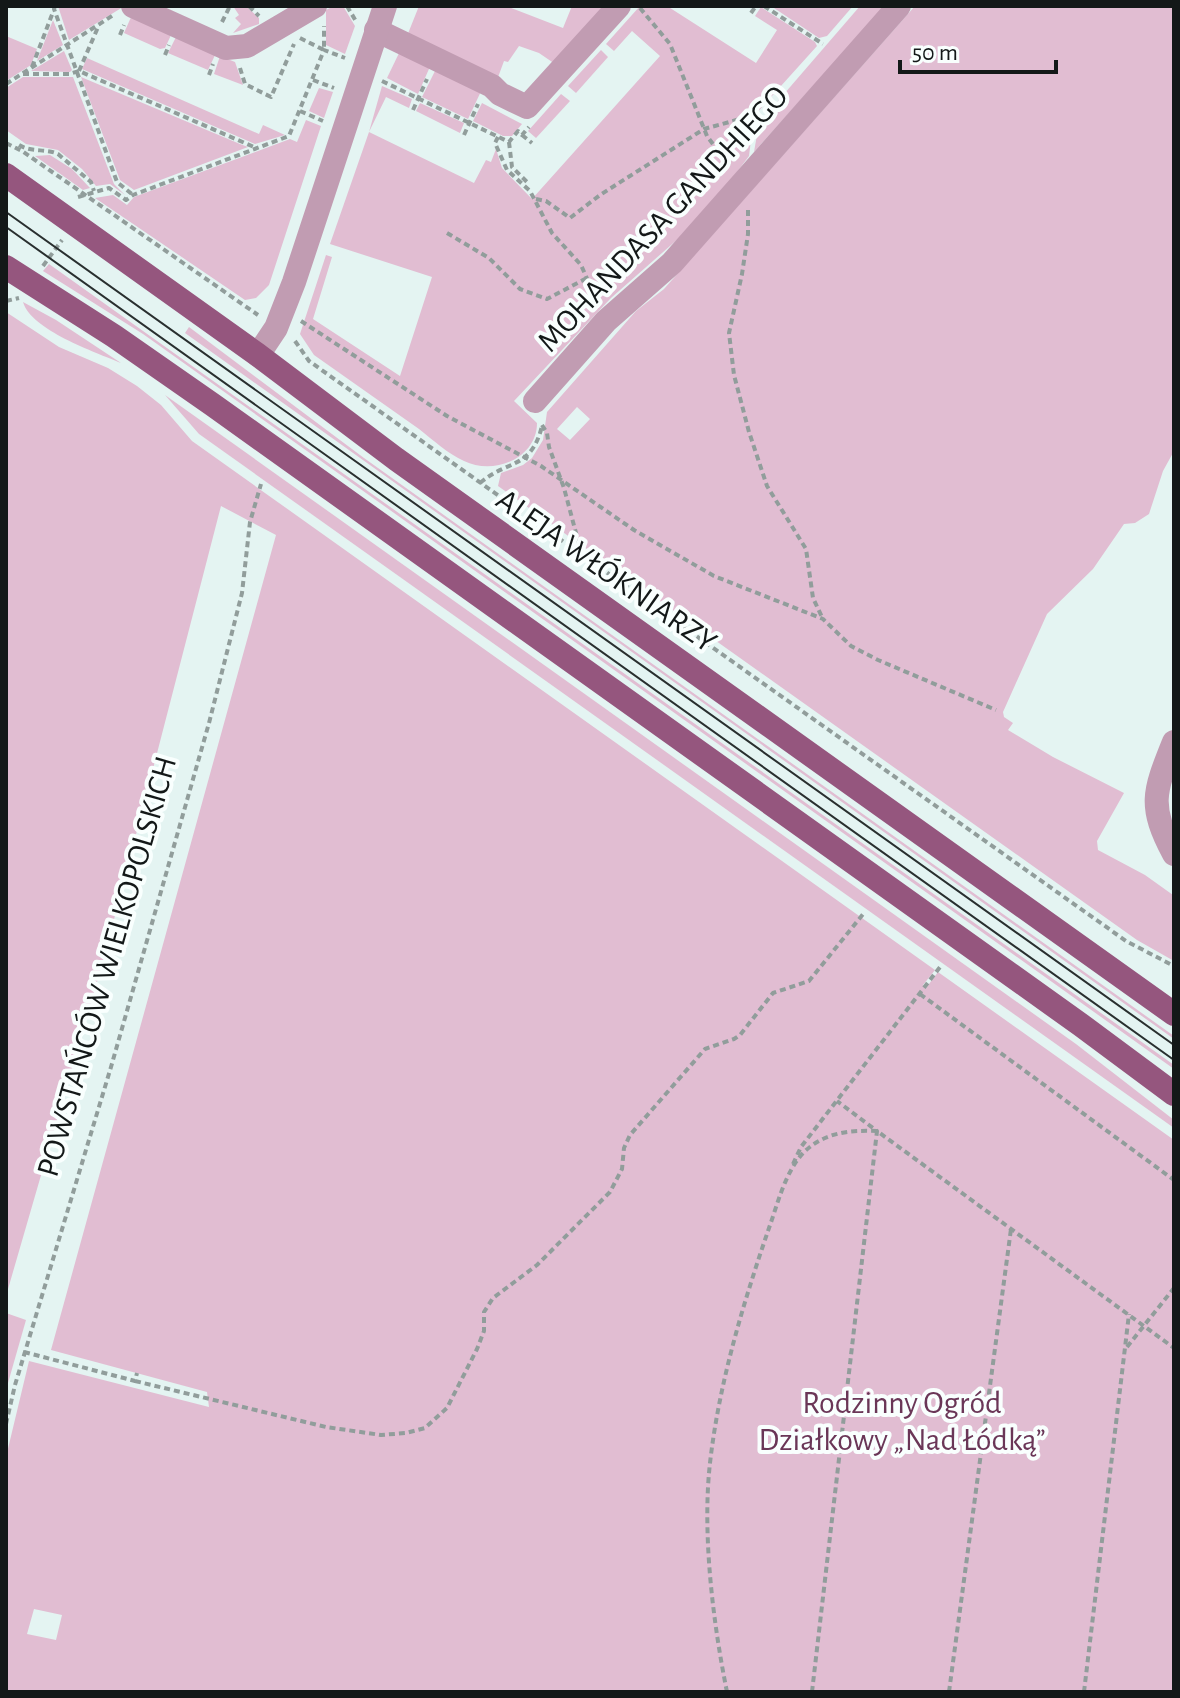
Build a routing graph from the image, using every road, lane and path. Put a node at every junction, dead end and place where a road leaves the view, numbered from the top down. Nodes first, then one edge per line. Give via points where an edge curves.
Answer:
1 (230, 6) edge
2 (315, 6) edge
3 (347, 6) edge
4 (619, 6) edge
5 (638, 6) edge
6 (756, 6) edge
7 (764, 6) edge
8 (899, 6) edge
9 (55, 8) edge
10 (128, 8) edge
11 (751, 13) dead end
12 (376, 16) edge
13 (99, 25) junction
14 (301, 27) dead end
15 (218, 32) dead end
16 (823, 44) dead end
17 (67, 45) junction
18 (437, 58) junction
19 (347, 59) dead end
20 (241, 61) dead end
21 (32, 67) junction
22 (78, 71) junction
23 (21, 74) junction
24 (312, 80) junction
25 (6, 84) edge
26 (337, 89) dead end
27 (413, 110) dead end
28 (300, 111) junction
29 (326, 122) dead end
30 (704, 129) junction
31 (522, 135) dead end
32 (498, 137) dead end
33 (509, 142) dead end
34 (6, 143) edge
35 (532, 143) dead end
36 (19, 145) dead end
37 (255, 147) junction
38 (6, 175) edge
39 (745, 180) junction
40 (528, 183) dead end
41 (94, 191) junction
42 (133, 195) junction
43 (80, 196) junction
44 (536, 199) junction
45 (91, 200) junction
46 (74, 223) junction
47 (447, 233) dead end
48 (6, 267) edge
49 (587, 278) junction
50 (30, 283) junction
51 (6, 301) edge
52 (301, 321) dead end
53 (606, 321) junction
54 (276, 328) junction
55 (258, 355) junction
56 (535, 401) joint
57 (542, 425) junction
58 (526, 458) junction
59 (561, 478) junction
60 (480, 483) junction
61 (261, 484) dead end
62 (580, 548) dead end
63 (823, 619) junction
64 (996, 710) dead end
65 (1174, 742) edge
66 (1174, 854) edge
67 (864, 913) dead end
68 (1174, 966) edge
69 (940, 967) dead end
70 (920, 994) junction
71 (1174, 1014) edge
72 (1174, 1094) edge
73 (837, 1101) junction
74 (877, 1131) junction
75 (1174, 1180) edge
76 (785, 1181) junction
77 (1011, 1229) junction
78 (1174, 1288) edge
79 (1129, 1314) junction
80 (1145, 1326) junction
81 (1174, 1348) edge
82 (1125, 1349) junction
83 (24, 1352) junction
84 (137, 1373) dead end
85 (135, 1381) junction
86 (6, 1424) edge
87 (727, 1692) edge
88 (812, 1692) edge
89 (949, 1692) edge
90 (1084, 1692) edge

1 - 15 path
2 - 10 street via 247,46 226,48
3 - 12 path
4 - 18 street via 527,107
5 - 30 path via 670,44
6 - 11 path
7 - 16 path
8 - 39 street, MOHANDASA GANDHIEGO
9 - 17 path
9 - 21 path
10 - 13 path
12 - 18 street
12 - 54 street
13 - 17 path
13 - 22 path
14 - 20 path via 271,97 245,84
17 - 21 path
17 - 22 path
18 - 27 path
19 - 24 path via 324,50
21 - 23 path
22 - 23 path
22 - 37 path
22 - 42 path via 117,182
23 - 25 path
24 - 26 path
24 - 28 path
28 - 29 path
28 - 37 path via 289,136
30 - 39 path
30 - 39 path via 740,119 755,121
30 - 44 path via 570,218
31 - 35 path
32 - 44 path via 495,143 507,170
33 - 40 path via 512,167
34 - 43 path
36 - 41 path via 58,154 91,182
37 - 42 path
38 - 46 main road, ALEJA WŁÓKNIARZY
39 - 53 street, MOHANDASA GANDHIEGO via 672,263
39 - 63 path via 748,234 729,333 734,375 767,486 806,549 813,598
41 - 42 path via 109,188 126,200
41 - 43 path
43 - 45 path
44 - 49 path via 552,233
45 - 46 path
45 - 54 path
46 - 50 path
46 - 55 main road, ALEJA WŁÓKNIARZY
47 - 49 path via 489,258 520,289 547,299
48 - 50 main road
49 - 53 path
50 - 51 path via 17,300
50 - 72 main road via 226,414
52 - 58 path via 447,416
53 - 56 street, MOHANDASA GANDHIEGO
54 - 55 street
54 - 60 path via 300,346 309,361
55 - 71 main road, ALEJA WŁÓKNIARZY
56 - 57 path
57 - 58 path
57 - 59 path
58 - 59 path
58 - 60 path
59 - 62 path
59 - 63 path via 634,530 714,576
60 - 68 path via 1113,932
61 - 83 path, POWSTAŃCÓW WIELKOPOLSKICH via 250,522 242,593 209,723
63 - 64 path via 851,646
65 - 66 street via 1155,807
67 - 85 path via 809,981 773,993 740,1035 705,1049 630,1135 610,1192 537,1265 493,1298 484,1312 477,1349 447,1408 425,1428 381,1435 326,1427
69 - 70 path
70 - 73 path
70 - 75 path
73 - 74 path
73 - 76 path via 801,1147
74 - 76 path via 824,1137 803,1153
74 - 77 path
74 - 88 path
76 - 87 path via 727,1365 709,1464 708,1537
77 - 79 path
77 - 89 path
78 - 80 path
79 - 80 path
79 - 82 path
80 - 81 path
80 - 82 path
82 - 90 path
83 - 85 path
83 - 86 path, POWSTAŃCÓW WIELKOPOLSKICH
84 - 85 path

